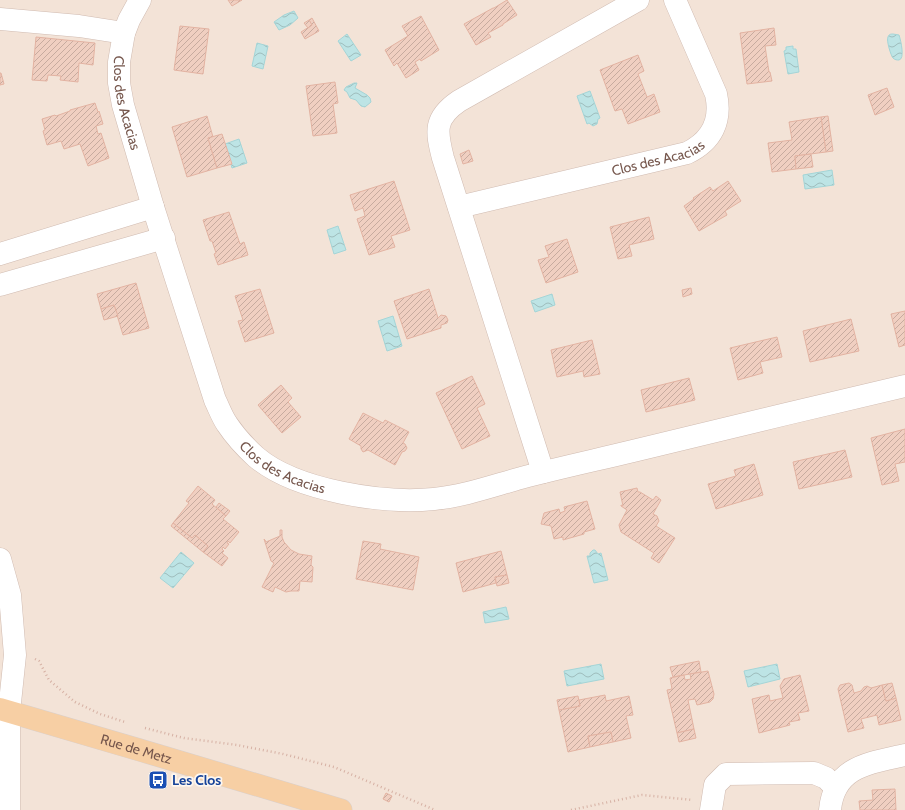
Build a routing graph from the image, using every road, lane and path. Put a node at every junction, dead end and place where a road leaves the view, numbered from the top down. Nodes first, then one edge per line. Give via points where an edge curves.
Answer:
1 (138, 0) edge
2 (638, 0) edge
3 (675, 0) edge
4 (0, 19) edge
5 (124, 33) junction
6 (459, 206) junction
7 (153, 207) junction
8 (164, 238) junction
9 (0, 254) edge
10 (0, 285) edge
11 (905, 386) edge
12 (543, 472) junction
13 (0, 559) edge
14 (34, 658) dead end
15 (5, 711) edge
16 (129, 724) dead end
17 (143, 728) dead end
18 (905, 754) edge
19 (835, 787) junction
20 (712, 806) edge
21 (9, 810) edge
22 (341, 810) edge
23 (435, 810) edge
24 (571, 810) edge
25 (830, 810) edge

1 - 5 street, Clos des Acacias
2 - 6 street via 450,107 440,122 438,131 443,158
3 - 6 street, Clos des Acacias via 716,94 716,120 703,144 687,153
4 - 5 street
5 - 7 street, Clos des Acacias via 119,62 119,83
6 - 12 street
7 - 8 street, Clos des Acacias
7 - 9 street
8 - 10 street
8 - 12 street, Clos des Acacias via 215,400 240,442 257,458 277,471 300,481 346,494 413,500 457,495
11 - 12 street, Clos des Acacias
13 - 15 street via 10,595 15,655
14 - 16 path via 39,661 49,680 75,702
15 - 21 street
15 - 22 main road, Rue de Metz
17 - 23 path via 184,738 283,754 334,767
18 - 19 street via 856,768
19 - 20 street via 826,778 814,773 726,774 715,785
19 - 25 street
20 - 24 path via 642,795

